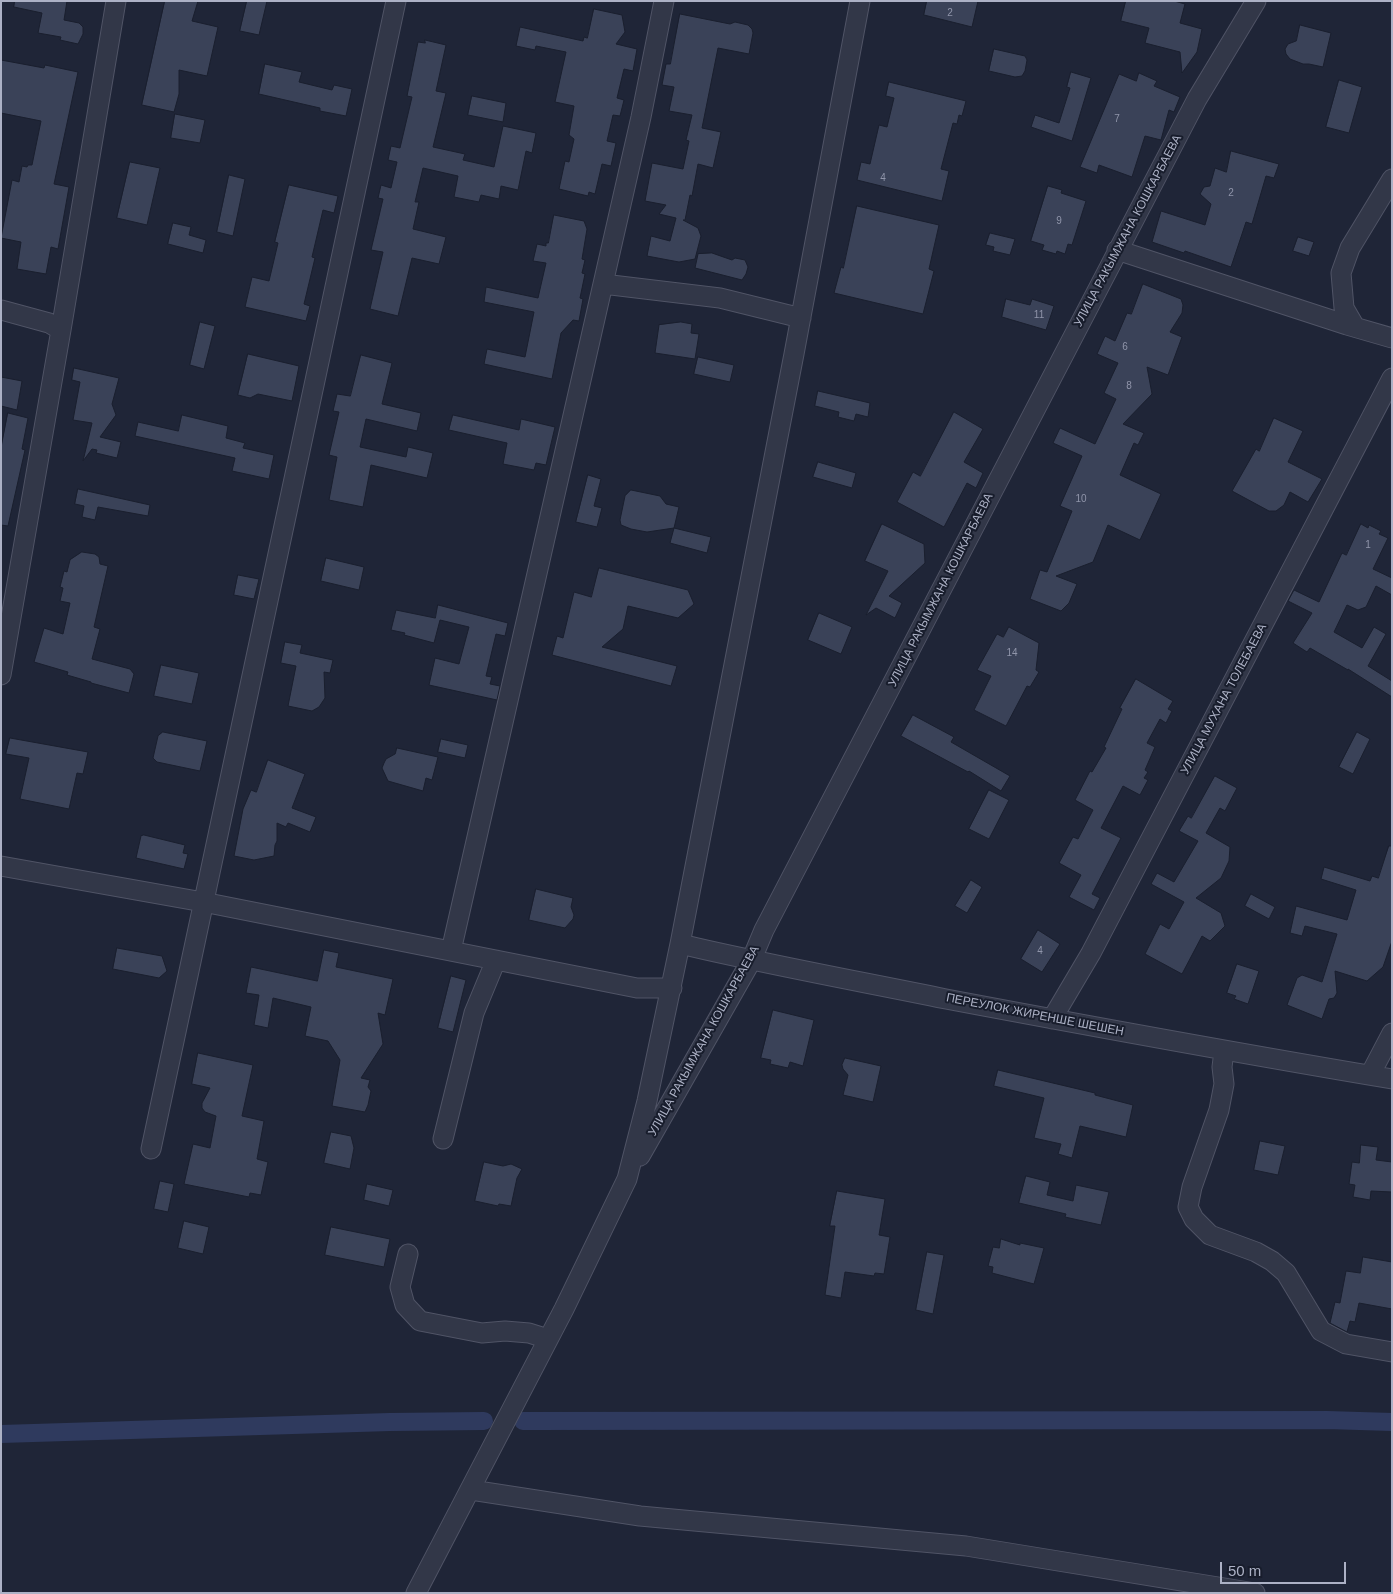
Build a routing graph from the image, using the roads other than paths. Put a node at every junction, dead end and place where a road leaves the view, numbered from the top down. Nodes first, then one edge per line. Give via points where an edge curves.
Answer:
1 (116, 1) edge
2 (396, 1) edge
3 (664, 1) edge
4 (860, 1) edge
5 (1256, 1) edge
6 (1392, 179) edge
7 (1117, 250) junction
8 (603, 284) junction
9 (1, 310) edge
10 (801, 318) junction
11 (1355, 327) junction
12 (62, 330) junction
13 (1392, 338) edge
14 (1392, 378) edge
15 (1, 675) edge
16 (1, 866) edge
17 (203, 902) junction
18 (680, 944) junction
19 (451, 951) junction
20 (496, 960) junction
21 (751, 961) junction
22 (672, 988) junction
23 (1052, 1019) junction
24 (1392, 1033) edge
25 (1224, 1050) junction
26 (1370, 1075) junction
27 (1392, 1079) edge
28 (443, 1138) dead end
29 (150, 1149) dead end
30 (627, 1179) junction
31 (408, 1254) dead end
32 (548, 1339) junction
33 (1392, 1352) edge
34 (471, 1490) junction
35 (416, 1593) edge
36 (1255, 1593) edge

1 - 12 street
2 - 17 street
3 - 8 street
4 - 10 street
5 - 7 street, УЛИЦА РАКЫМЖАНА КОШКАРБАЕВА via 1197,99
6 - 11 street via 1350,248 1341,273 1344,308
7 - 11 street
7 - 21 street, УЛИЦА РАКЫМЖАНА КОШКАРБАЕВА via 768,922
8 - 10 street via 720,298
8 - 19 street
9 - 12 street via 49,323
10 - 18 street
11 - 13 street
12 - 15 street
14 - 23 street, УЛИЦА МУХАНА ТОЛЕБАЕВА via 1091,953
16 - 17 street
17 - 19 street
17 - 29 street
18 - 21 street, ПЕРЕУЛОК ЖИРЕНШЕ ШЕШЕН
18 - 22 street
19 - 20 street
20 - 22 street via 637,988
20 - 28 street via 474,1013
21 - 23 street, ПЕРЕУЛОК ЖИРЕНШЕ ШЕШЕН
21 - 30 street, УЛИЦА РАКЫМЖАНА КОШКАРБАЕВА
22 - 30 street
23 - 25 street, ПЕРЕУЛОК ЖИРЕНШЕ ШЕШЕН
24 - 26 street
25 - 26 street, ПЕРЕУЛОК ЖИРЕНШЕ ШЕШЕН
25 - 33 street via 1224,1084 1188,1207 1194,1219 1210,1235 1256,1252 1286,1273 1321,1331 1346,1344
26 - 27 street, ПЕРЕУЛОК ЖИРЕНШЕ ШЕШЕН
30 - 32 street
31 - 32 street via 400,1287 405,1305 420,1321 482,1333 529,1333
32 - 34 street
34 - 35 street
34 - 36 street via 640,1516 966,1546

